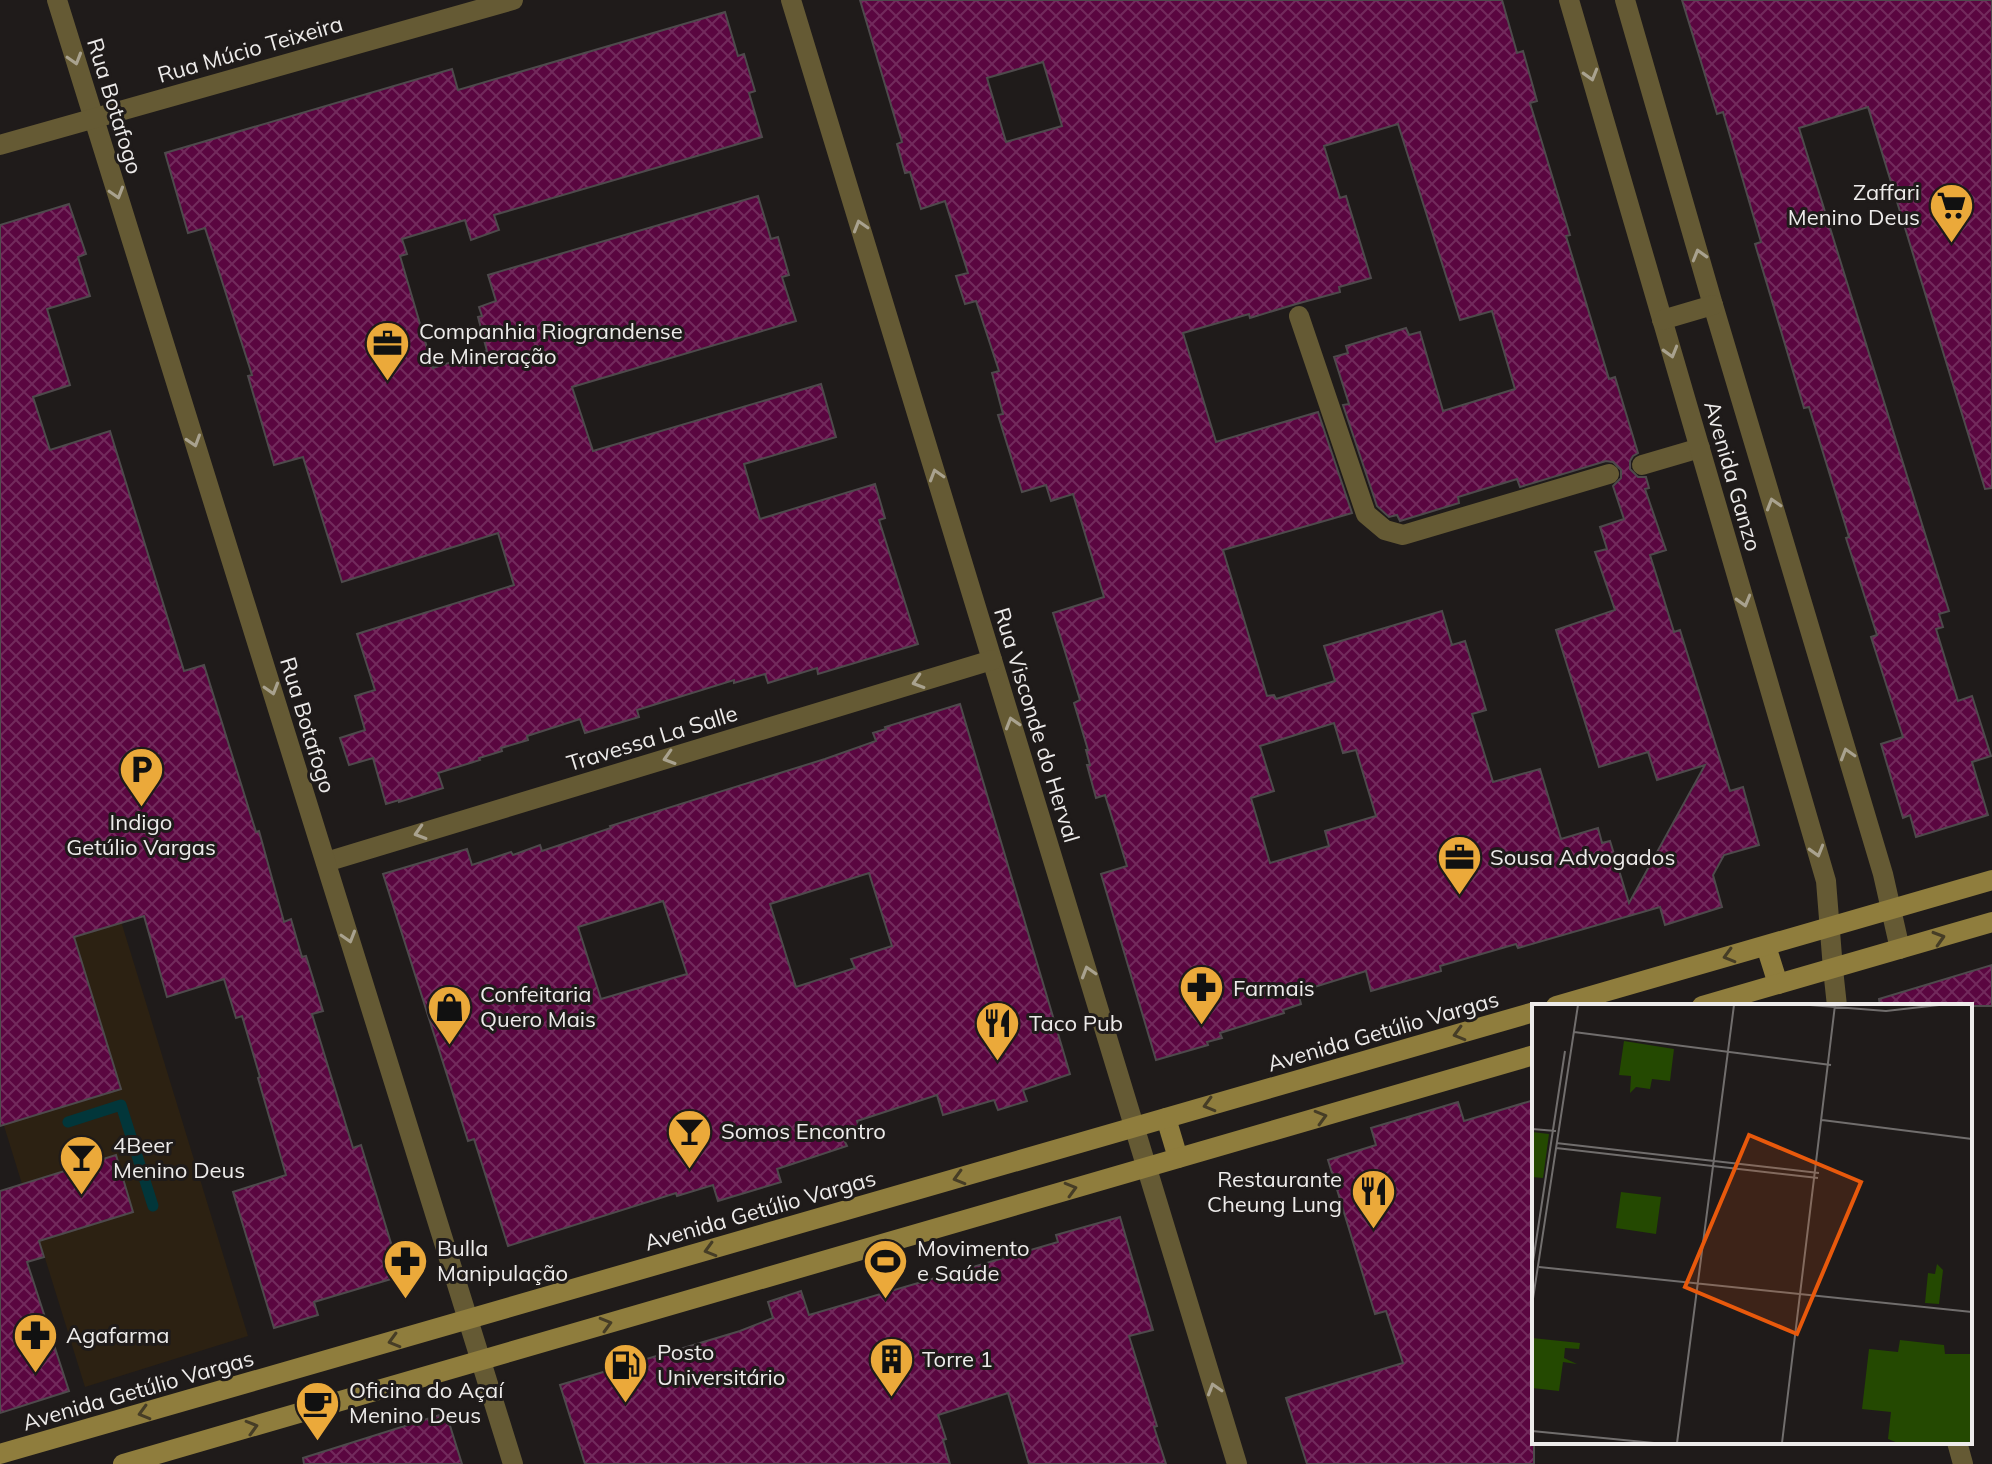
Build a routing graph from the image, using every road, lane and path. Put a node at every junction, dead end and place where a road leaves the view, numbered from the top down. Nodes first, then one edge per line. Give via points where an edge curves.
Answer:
1 (57, 0) edge
2 (513, 0) edge
3 (791, 0) edge
4 (1569, 0) edge
5 (1625, 0) edge
6 (93, 118) junction
7 (0, 145) edge
8 (1713, 305) junction
9 (1299, 316) dead end
10 (1662, 320) junction
11 (1700, 448) junction
12 (1642, 465) dead end
13 (1609, 474) dead end
14 (992, 660) junction
15 (326, 862) junction
16 (1992, 880) edge
17 (1891, 909) junction
18 (1992, 922) edge
19 (1831, 927) junction
20 (1766, 946) junction
21 (1900, 949) junction
22 (1833, 969) junction
23 (1778, 984) junction
24 (1563, 1004) edge
25 (1709, 1004) edge
26 (1837, 1004) edge
27 (1532, 1013) edge
28 (1532, 1056) edge
29 (1166, 1118) junction
30 (1135, 1127) junction
31 (1178, 1158) junction
32 (1147, 1167) junction
33 (469, 1320) junction
34 (481, 1360) junction
35 (1958, 1444) edge
36 (0, 1454) edge
37 (123, 1464) edge
38 (513, 1464) edge
39 (1237, 1464) edge
40 (1963, 1464) edge

1 -> 6 street, Rua Botafogo
2 - 6 street, Rua Múcio Teixeira
14 -> 3 street, Rua Visconde do Herval
4 -> 10 street, Avenida Ganzo
8 -> 5 street, Avenida Ganzo
6 - 7 street, Rua Múcio Teixeira
6 -> 15 street, Rua Botafogo
8 - 10 street
17 -> 8 street, Avenida Ganzo
9 - 13 street via 1366,514 1385,530 1403,535
10 -> 11 street, Avenida Ganzo
11 - 12 street
11 -> 19 street, Avenida Ganzo via 1826,881
14 -> 15 street, Travessa La Salle
30 -> 14 street, Rua Visconde do Herval
15 -> 33 street, Rua Botafogo
16 - 17 main road
17 - 19 main road
17 - 21 street, Avenida Ganzo
21 -> 18 main road
19 - 20 main road
19 - 22 street, Avenida Ganzo
20 - 23 main road
20 -> 24 main road
21 - 22 main road
22 - 23 main road
22 - 26 street, Avenida Ganzo
23 - 25 main road
27 -> 29 main road, Avenida Getúlio Vargas
31 -> 28 main road
29 - 30 main road, Avenida Getúlio Vargas
29 - 31 main road
30 - 32 street, Rua Visconde do Herval
30 -> 33 main road, Avenida Getúlio Vargas
31 - 32 main road
34 -> 32 main road
39 -> 32 street, Rua Visconde do Herval
33 - 34 street, Rua Botafogo
33 -> 36 main road, Avenida Getúlio Vargas
37 -> 34 main road
34 - 38 street, Rua Botafogo
35 - 40 street

